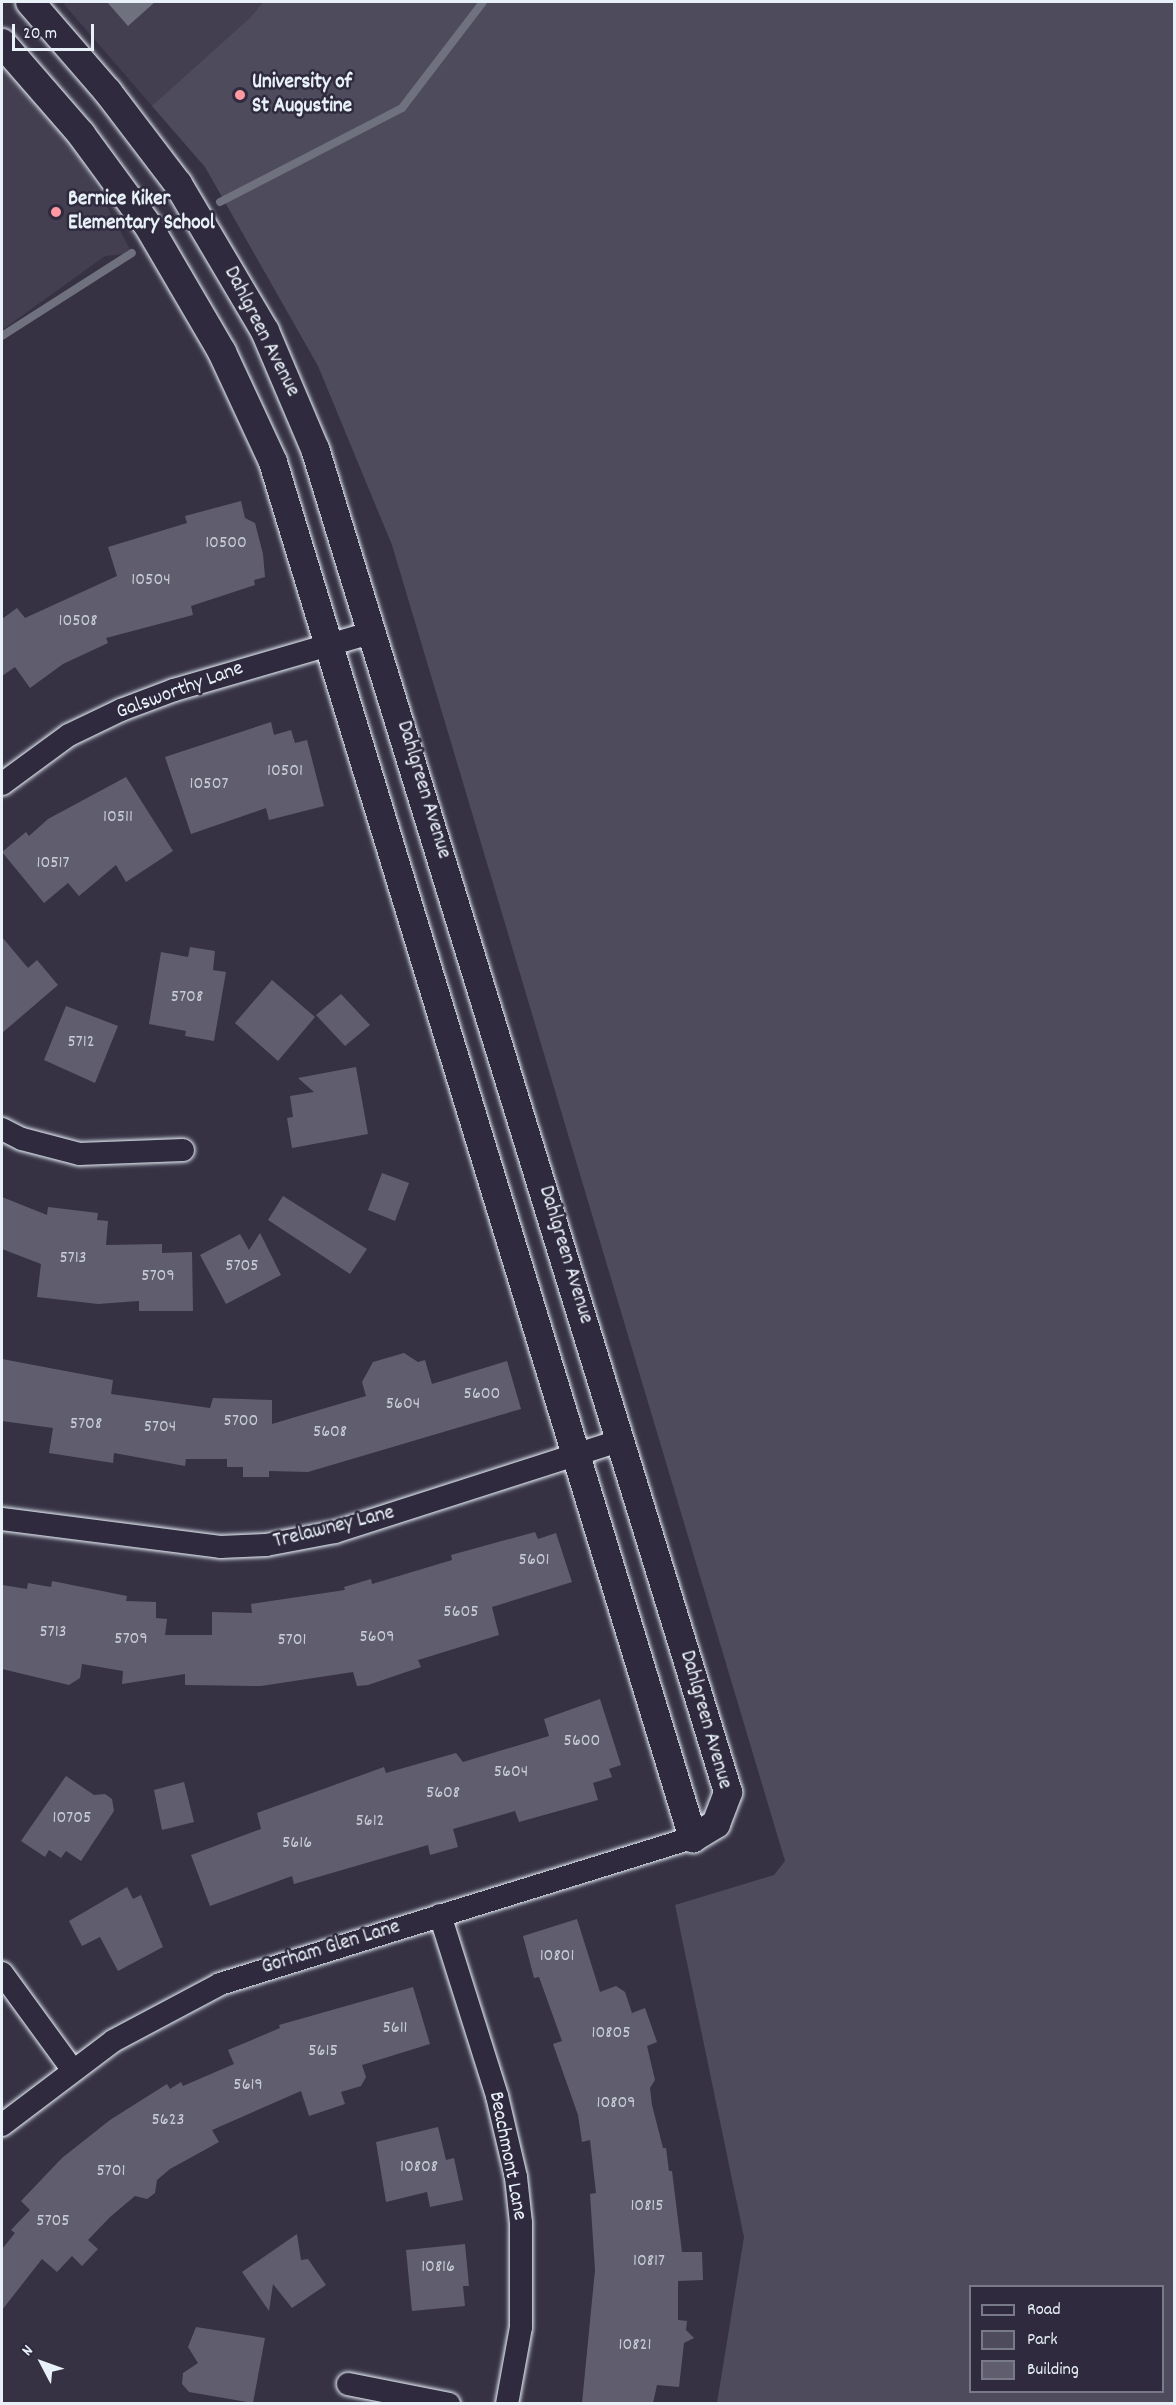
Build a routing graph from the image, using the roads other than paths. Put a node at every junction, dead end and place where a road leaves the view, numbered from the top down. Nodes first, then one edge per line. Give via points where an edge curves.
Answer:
1 (30, 2) edge
2 (2, 43) edge
3 (374, 632) junction
4 (327, 645) junction
5 (2, 784) edge
6 (2, 1129) edge
7 (183, 1150) dead end
8 (621, 1440) junction
9 (577, 1456) junction
10 (2, 1519) edge
11 (693, 1839) junction
12 (440, 1915) junction
13 (2, 1973) edge
14 (72, 2069) junction
15 (2, 2125) edge
16 (348, 2384) dead end
17 (449, 2403) edge
18 (507, 2403) edge

1 - 3 street, Dahlgreen Avenue via 152,146 241,287 265,331 315,449
2 - 4 street via 123,189 222,352 286,499
3 - 4 street, Galsworthy Lane
3 - 8 street, Dahlgreen Avenue
4 - 5 street, Galsworthy Lane via 174,690 121,710 69,735
4 - 9 street
6 - 7 street via 22,1139 79,1154
8 - 9 street, Trelawney Lane
8 - 11 street, Dahlgreen Avenue via 728,1792 716,1824
9 - 10 street, Trelawney Lane via 335,1532 266,1545 220,1547
9 - 11 street
11 - 12 street, Gorham Glen Lane
12 - 14 street, Gorham Glen Lane via 220,1984 149,2019
12 - 18 street, Beachmont Lane via 497,2096 516,2176 521,2223 521,2327
13 - 14 street
14 - 15 street, Gorham Glen Lane
16 - 17 street

